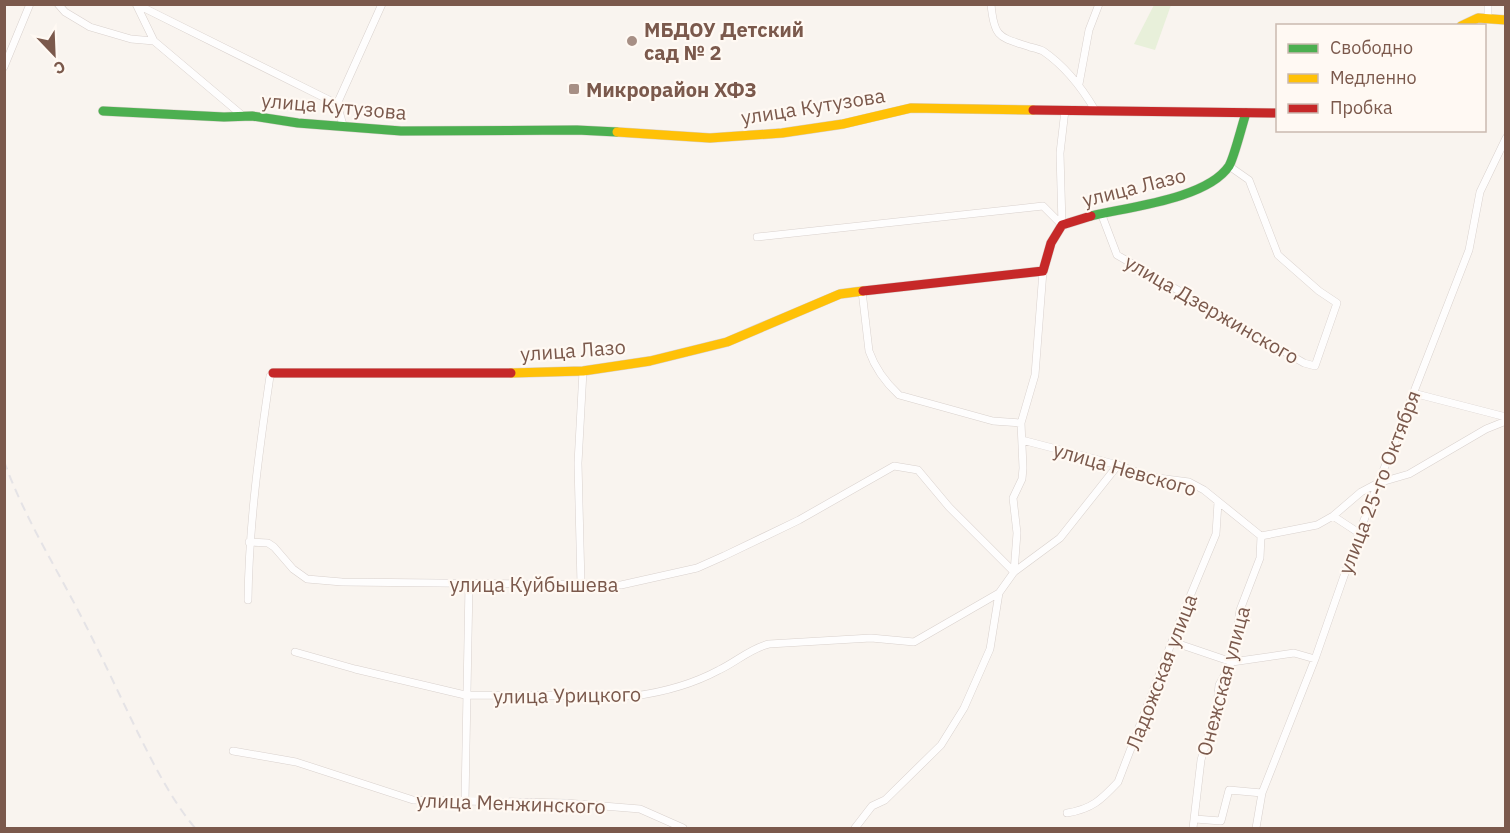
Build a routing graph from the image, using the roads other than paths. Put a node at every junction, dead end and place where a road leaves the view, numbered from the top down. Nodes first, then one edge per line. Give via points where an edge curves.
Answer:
1 (30, 4) edge
2 (58, 4) edge
3 (136, 4) edge
4 (382, 4) edge
5 (991, 4) edge
6 (1100, 4) edge
7 (1488, 4) edge
8 (1488, 18) junction
9 (1506, 20) edge
10 (1465, 24) edge
11 (154, 41) junction
12 (4, 67) edge
13 (1079, 84) junction
14 (337, 104) junction
15 (1065, 110) junction
16 (1095, 110) junction
17 (102, 111) dead end
18 (1246, 113) junction
19 (1276, 113) edge
20 (243, 116) junction
21 (343, 125) junction
22 (1506, 138) edge
23 (1229, 166) junction
24 (1101, 213) junction
25 (1062, 225) junction
26 (757, 237) dead end
27 (1043, 270) junction
28 (862, 291) junction
29 (583, 371) junction
30 (273, 373) joint
31 (1413, 393) junction
32 (1506, 417) edge
33 (1506, 421) edge
34 (1020, 423) junction
35 (1022, 440) junction
36 (1118, 465) junction
37 (1378, 483) junction
38 (1218, 502) junction
39 (1333, 516) junction
40 (1359, 533) junction
41 (1261, 536) junction
42 (249, 542) junction
43 (1014, 572) junction
44 (469, 584) junction
45 (581, 585) junction
46 (999, 593) junction
47 (248, 600) dead end
48 (1173, 642) junction
49 (295, 652) dead end
50 (1315, 659) junction
51 (1232, 662) junction
52 (465, 695) junction
53 (233, 751) dead end
54 (1262, 793) junction
55 (465, 801) junction
56 (1067, 813) dead end
57 (1195, 819) junction
58 (683, 828) edge
59 (855, 828) edge
60 (1193, 828) edge
61 (1256, 828) edge

1 - 12 street
2 - 11 street via 90,27
3 - 11 street
3 - 14 street
4 - 14 street
5 - 13 street via 1001,38 1042,51
6 - 13 street via 1089,30
7 - 8 street
8 - 9 street
8 - 10 street
11 - 20 street
13 - 16 street
14 - 21 street
15 - 16 street, улица Кутузова
15 - 21 street, улица Кутузова via 911,108 782,133 710,138 577,130 401,131
15 - 25 street via 1060,153
16 - 18 street, улица Кутузова
17 - 20 street, улица Кутузова
18 - 19 street
18 - 23 street
20 - 21 street, улица Кутузова
22 - 31 street, улица 25-го Октября via 1480,192 1469,250
23 - 24 street, улица Лазо via 1205,187 1185,195
23 - 24 street, улица Дзержинского via 1249,180 1278,255 1337,303 1315,366 1117,255
24 - 25 street, улица Лазо
25 - 26 street, улица Лазо via 1043,206
25 - 27 street, улица Лазо via 1051,243
27 - 28 street, улица Лазо
27 - 34 street via 1035,375
28 - 29 street, улица Лазо via 840,294 727,342 650,361
28 - 34 street via 869,351 899,395 993,421
29 - 30 street, улица Лазо
29 - 45 street via 578,463
30 - 42 street, улица Лазо
31 - 32 street
31 - 37 street, улица 25-го Октября
33 - 37 street via 1409,474
34 - 35 street
35 - 36 street, улица Невского
35 - 43 street via 1022,479 1013,498 1017,533
36 - 38 street, улица Невского via 1150,477 1189,482
36 - 43 street via 1060,538
37 - 39 street via 1360,492
37 - 40 street, улица 25-го Октября
38 - 41 street, улица Невского
38 - 48 street, Ладожская улица via 1216,534
39 - 40 street
39 - 41 street via 1317,525
40 - 50 street, улица 25-го Октября
41 - 51 street, Онежская улица via 1260,558 1240,610
42 - 44 street, улица Куйбышева via 268,543 307,579
42 - 47 street, улица Лазо
43 - 45 street, улица Куйбышева via 918,470 894,466 799,520 697,568 621,585
43 - 46 street
44 - 45 street, улица Куйбышева
44 - 52 street
46 - 52 street, улица Урицкого via 914,642 871,638 769,644 720,670 658,692 634,696
46 - 59 street via 990,649 958,717 940,745 885,800 872,806
48 - 51 street
48 - 56 street, Ладожская улица via 1118,782 1086,810
49 - 52 street, улица Урицкого
50 - 51 street via 1294,653
50 - 54 street, улица 25-го Октября
51 - 57 street, Онежская улица via 1219,685 1201,760
52 - 55 street
53 - 55 street, улица Менжинского via 297,762 413,801
54 - 57 street via 1228,790 1221,822
54 - 61 street, улица 25-го Октября
55 - 58 street, улица Менжинского via 640,809
57 - 60 street, Онежская улица

